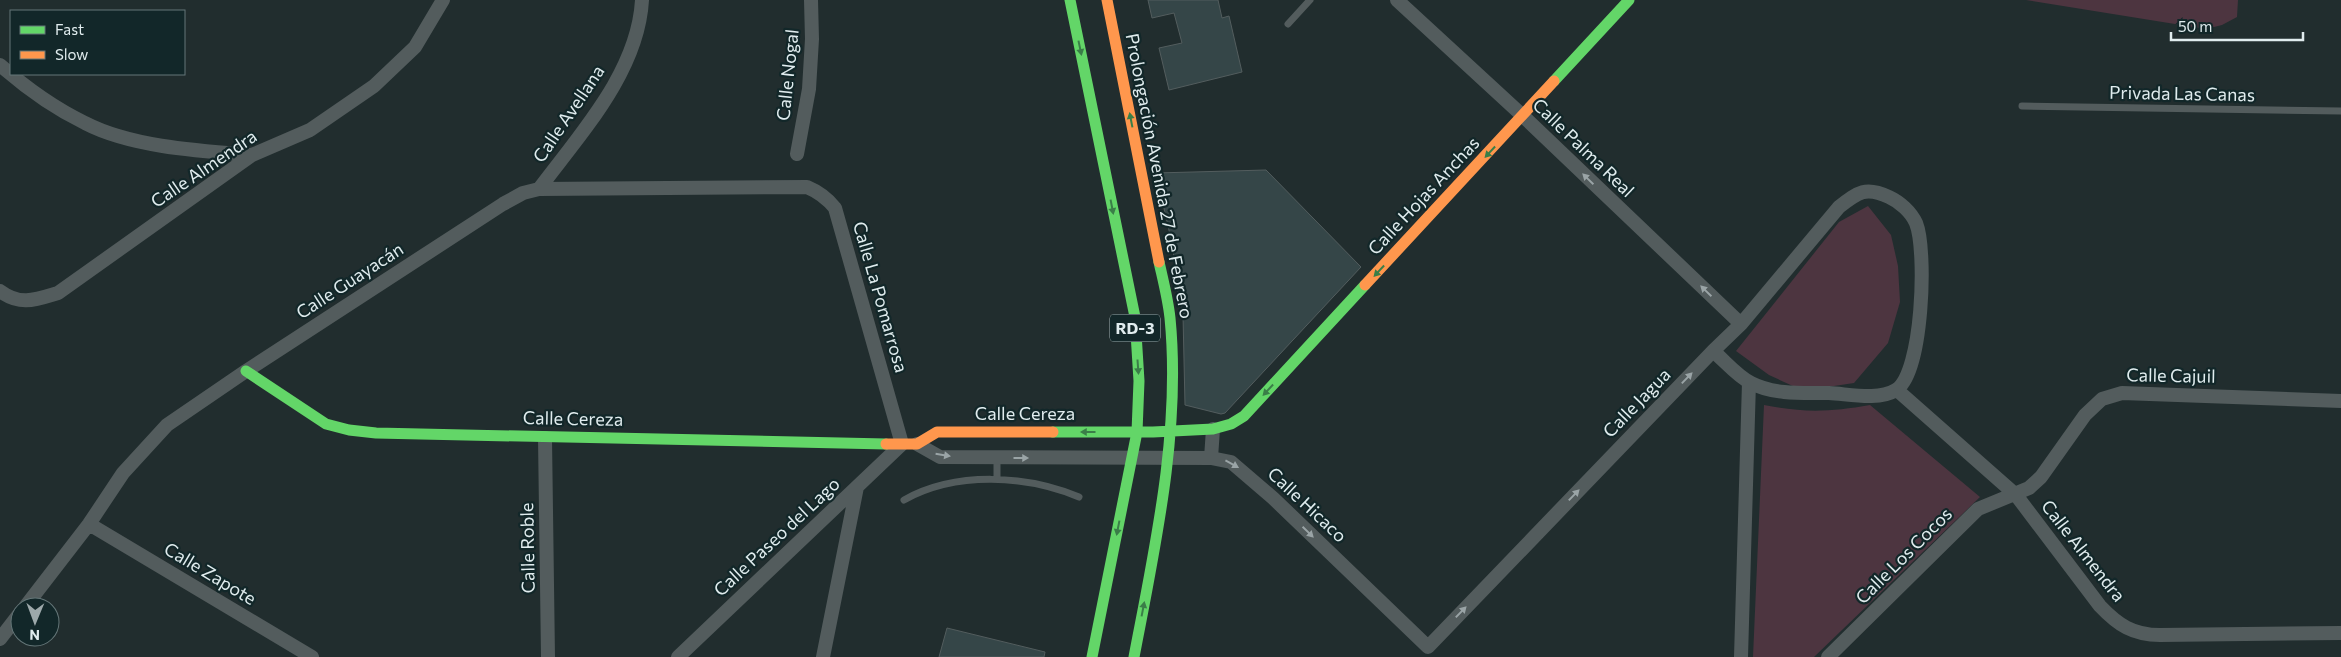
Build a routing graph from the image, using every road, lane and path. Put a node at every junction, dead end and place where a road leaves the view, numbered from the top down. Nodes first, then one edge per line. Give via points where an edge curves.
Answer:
1 (443, 0) edge
2 (642, 0) edge
3 (811, 0) edge
4 (1070, 0) edge
5 (1107, 0) edge
6 (1310, 0) edge
7 (1397, 0) edge
8 (1629, 0) edge
9 (1288, 24) dead end
10 (13, 75) edge
11 (2022, 106) dead end
12 (2341, 111) edge
13 (1523, 116) junction
14 (797, 154) dead end
15 (252, 155) junction
16 (794, 186) joint
17 (539, 189) junction
18 (5, 295) edge
19 (1741, 324) junction
20 (1714, 351) junction
21 (246, 371) junction
22 (1749, 382) junction
23 (1897, 390) junction
24 (2341, 401) edge
25 (1244, 416) joint
26 (1213, 429) junction
27 (1137, 432) junction
28 (1170, 432) junction
29 (545, 438) junction
30 (902, 444) junction
31 (917, 444) junction
32 (997, 457) junction
33 (1131, 458) junction
34 (1211, 458) junction
35 (1167, 459) junction
36 (997, 479) junction
37 (857, 487) junction
38 (2016, 495) junction
39 (1079, 497) dead end
40 (904, 500) dead end
41 (88, 524) junction
42 (32, 597) edge
43 (10, 626) edge
44 (2341, 633) edge
45 (0, 639) edge
46 (1428, 652) edge
47 (312, 657) edge
48 (548, 657) edge
49 (678, 657) edge
50 (823, 657) edge
51 (1092, 657) edge
52 (1134, 657) edge
53 (1741, 657) edge
54 (1828, 657) edge

1 - 15 street, Calle Almendra via 415,47 374,86 310,130
2 - 17 street, Calle Avellana via 641,20 615,86
3 - 14 street, Calle Nogal via 808,89
4 -> 27 street, RD-3 via 1135,317 1139,381
28 -> 5 street, Prolongación Avenida 27 de Febrero / RD-3 via 1170,317
6 - 9 lane
7 - 13 street, Calle Palma Real
8 - 13 street, Calle Hojas Anchas
10 - 15 street via 86,124 118,135 166,146
11 - 12 lane, Privada Las Canas
19 -> 13 street, Calle Palma Real
13 -> 25 street, Calle Hojas Anchas
15 - 18 street, Calle Almendra via 58,294 32,301
16 - 17 street, Calle Guayacán
16 - 30 street, Calle La Pomarrosa via 817,192 835,208
17 - 21 street, Calle Guayacán via 503,204
19 - 20 street, Calle Jagua
19 - 23 street, Calle Jagua via 1839,207 1856,194 1874,190 1907,209 1921,240 1915,352 1909,374
20 - 22 street
46 -> 20 street, Calle Jagua
21 - 29 street, Calle Cereza via 326,424 349,430
21 - 41 street, Calle Guayacán via 167,425 124,474
22 - 23 street via 1762,388 1794,393 1883,395
22 - 53 street
23 - 38 street, Calle Almendra
24 - 38 street, Calle Cajuil via 2122,393 2102,399 2085,415 2041,476
25 - 26 street, Calle Cereza
26 - 28 street, Calle Cereza
26 - 34 street
27 - 28 street, Calle Cereza
27 -> 31 street, Calle Cereza via 937,432
27 - 33 street, RD-3
28 - 35 street, Prolongación Avenida 27 de Febrero / RD-3
29 - 30 street, Calle Cereza
29 - 48 street, Calle Roble
30 - 31 street, Calle Cereza
30 - 37 street, Calle Paseo del Lago
31 -> 32 street, Calle Cereza via 940,457
32 -> 33 street, Calle Cereza
32 - 36 lane
33 - 35 street, Calle Hicaco
33 -> 51 street, RD-3
34 - 35 street, Calle Hicaco
34 -> 46 street, Calle Hicaco via 1231,462 1273,498
52 -> 35 street, Prolongación Avenida 27 de Febrero / RD-3
36 - 39 lane via 1051,488
36 - 40 lane via 945,485 920,491
37 - 49 street, Calle Paseo del Lago
37 - 50 street
38 - 44 street, Calle Almendra via 2100,606 2129,631 2145,635
38 - 54 street, Calle Los Cocos via 1978,509
41 - 42 street, Calle Guayacán
41 - 47 street, Calle Zapote
43 - 45 street

